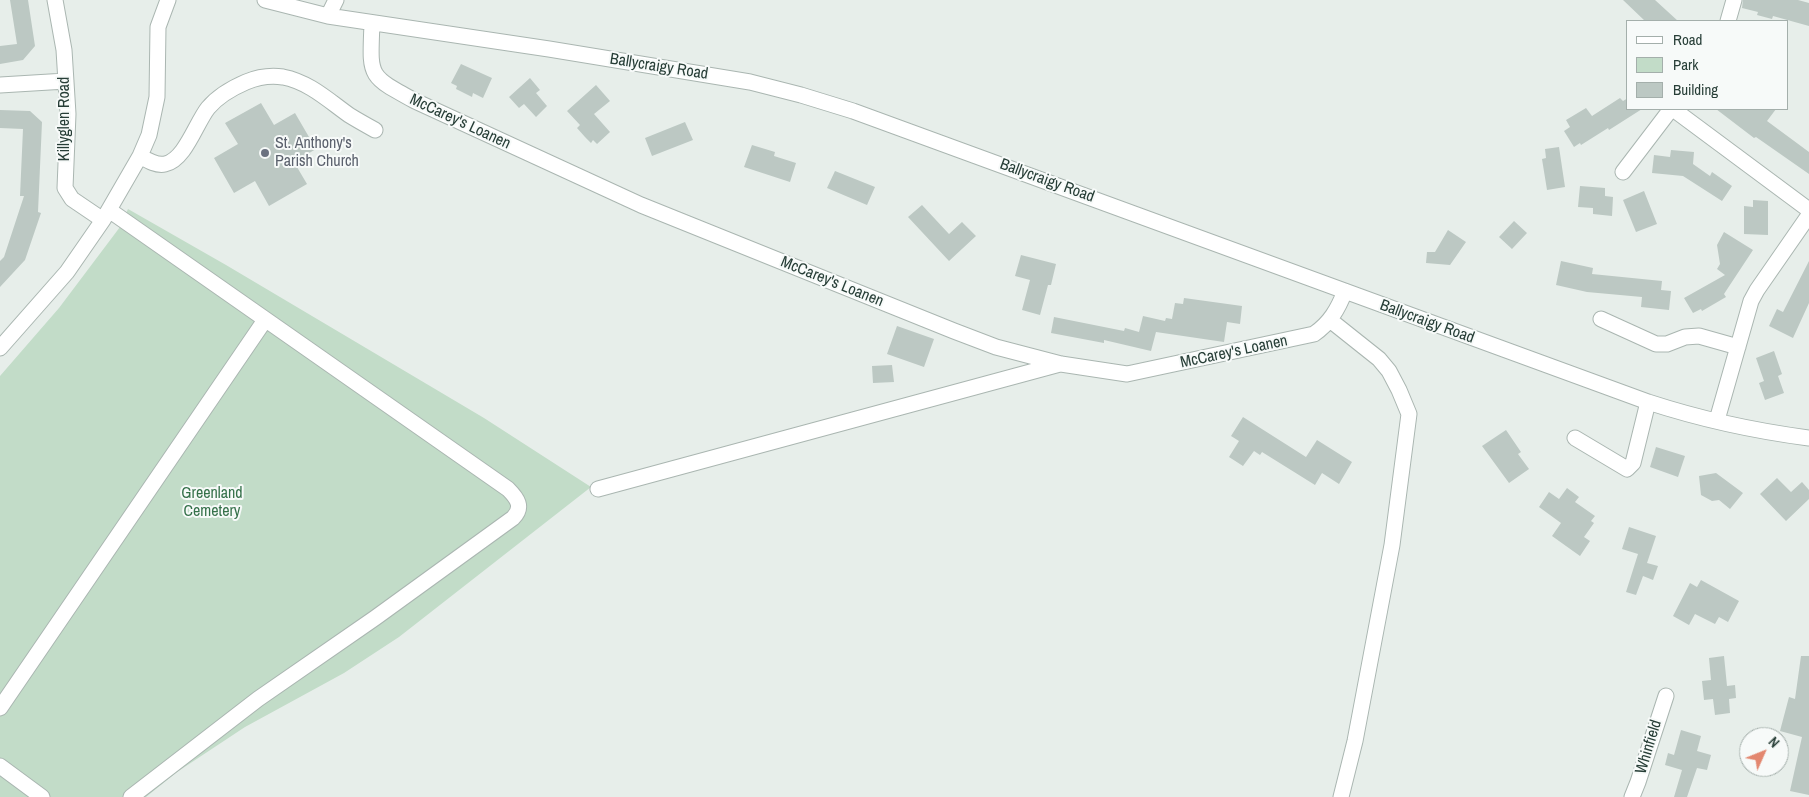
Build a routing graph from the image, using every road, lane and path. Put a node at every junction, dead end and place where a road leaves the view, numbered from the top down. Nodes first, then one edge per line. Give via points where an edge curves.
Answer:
1 (55, 0) edge
2 (168, 0) edge
3 (264, 0) edge
4 (336, 0) edge
5 (1734, 0) edge
6 (328, 16) junction
7 (1728, 20) edge
8 (372, 23) junction
9 (66, 81) junction
10 (0, 85) edge
11 (1671, 110) edge
12 (1673, 110) edge
13 (375, 130) dead end
14 (140, 156) junction
15 (1623, 172) dead end
16 (1809, 210) edge
17 (106, 215) junction
18 (1809, 215) edge
19 (1345, 292) junction
20 (1601, 319) dead end
21 (265, 320) junction
22 (1330, 320) junction
23 (1738, 347) junction
24 (0, 348) edge
25 (1061, 364) junction
26 (1648, 402) junction
27 (1717, 420) junction
28 (1575, 438) dead end
29 (1809, 438) edge
30 (598, 489) dead end
31 (1666, 696) dead end
32 (0, 708) edge
33 (0, 766) edge
34 (42, 797) edge
35 (131, 797) edge
36 (1341, 797) edge
37 (1632, 797) edge

1 - 9 street, Killyglen Road
2 - 14 street via 158,26 157,97 149,135
3 - 6 street, Ballycraigy Road
4 - 6 street
5 - 7 street
6 - 8 street, Ballycraigy Road
8 - 19 street, Ballycraigy Road via 664,67 750,82 800,95 871,117
8 - 25 street, McCarey's Loanen via 370,57 374,73 384,85 415,101 641,205 996,347
9 - 10 street
9 - 17 street, Killyglen Road via 66,189 72,199
11 - 15 street
12 - 16 street
13 - 14 street via 304,83 266,76 242,84 216,99 171,162 157,164
14 - 17 street
17 - 21 street, Killyglen Road
17 - 24 street via 67,272
18 - 23 street via 1753,296
19 - 22 street, McCarey's Loanen
19 - 26 street, Ballycraigy Road
20 - 23 street via 1656,344 1699,336
21 - 32 street
21 - 35 street, Killyglen Road via 508,489 516,497 519,509 513,518 258,699
22 - 25 street, McCarey's Loanen via 1320,330 1305,337 1127,374
22 - 36 street via 1379,359 1400,390 1409,414 1392,546 1355,741
23 - 27 street
25 - 30 street
26 - 27 street, Ballycraigy Road
26 - 28 street via 1633,463 1627,469
27 - 29 street, Ballycraigy Road
31 - 37 street, Whinfield
33 - 34 street

